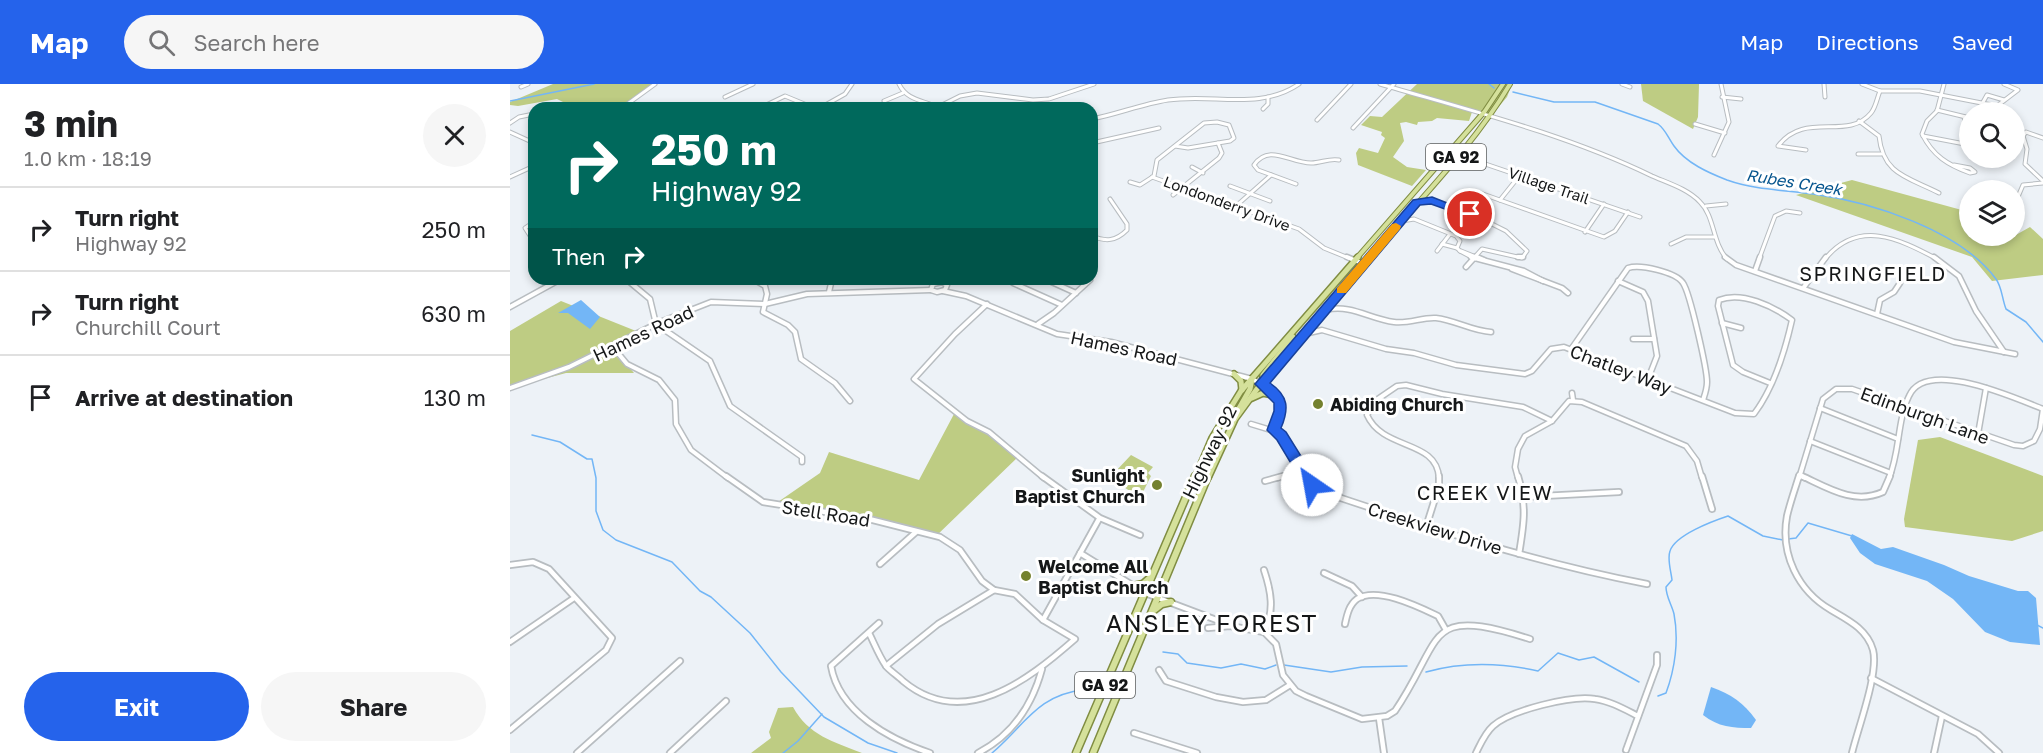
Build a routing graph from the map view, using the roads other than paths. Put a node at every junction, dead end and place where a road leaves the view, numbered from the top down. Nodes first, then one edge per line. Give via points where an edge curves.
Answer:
1 (528, 84) edge
2 (655, 84) edge
3 (753, 84) edge
4 (852, 84) edge
5 (899, 84) edge
6 (1094, 84) edge
7 (1299, 84) edge
8 (1351, 84) edge
9 (1380, 84) edge
10 (1503, 84) edge
11 (1510, 84) edge
12 (1622, 84) edge
13 (1721, 84) edge
14 (1824, 84) edge
15 (1862, 84) edge
16 (1944, 84) edge
17 (2004, 84) edge
18 (1393, 85) edge
19 (521, 87) dead end
20 (1630, 87) dead end
21 (1880, 91) junction
22 (903, 93) junction
23 (1942, 94) junction
24 (725, 97) dead end
25 (1268, 97) junction
26 (1722, 97) junction
27 (1825, 97) dead end
28 (1741, 99) dead end
29 (884, 101) dead end
30 (2004, 101) joint
31 (630, 102) edge
32 (772, 102) edge
33 (800, 102) edge
34 (831, 102) edge
35 (923, 102) edge
36 (949, 102) edge
37 (1975, 102) edge
38 (1983, 102) edge
39 (1263, 109) dead end
40 (1471, 110) junction
41 (1937, 110) junction
42 (1494, 111) junction
43 (1482, 113) junction
44 (528, 115) edge
45 (1490, 116) junction
46 (1959, 116) edge
47 (1098, 118) edge
48 (1478, 119) junction
49 (1502, 119) junction
50 (1317, 120) dead end
51 (1859, 121) junction
52 (510, 123) edge
53 (1695, 124) dead end
54 (1159, 128) dead end
55 (1353, 128) dead end
56 (510, 132) edge
57 (1725, 132) junction
58 (1922, 136) junction
59 (2043, 138) edge
60 (528, 140) edge
61 (1098, 142) edge
62 (1573, 142) junction
63 (1218, 143) junction
64 (1959, 143) edge
65 (1175, 146) junction
66 (1806, 150) dead end
67 (1320, 154) dead end
68 (1458, 154) junction
69 (1858, 154) dead end
70 (1881, 154) junction
71 (1714, 155) dead end
72 (1331, 157) junction
73 (1339, 160) dead end
74 (1954, 165) junction
75 (1192, 167) dead end
76 (528, 169) edge
77 (1203, 172) junction
78 (1271, 175) junction
79 (1520, 175) junction
80 (510, 177) edge
81 (1152, 177) junction
82 (1130, 182) dead end
83 (2043, 182) edge
84 (1296, 184) dead end
85 (2025, 185) edge
86 (1230, 186) dead end
87 (1185, 188) junction
88 (1426, 191) junction
89 (1480, 193) dead end
90 (1251, 194) junction
91 (1939, 194) dead end
92 (1173, 195) dead end
93 (1110, 199) dead end
94 (1432, 200) junction
95 (1500, 200) junction
96 (1270, 201) dead end
97 (1417, 202) junction
98 (1604, 204) junction
99 (1726, 204) dead end
100 (1236, 206) junction
101 (1706, 206) junction
102 (1409, 212) junction
103 (1628, 212) junction
104 (1800, 213) dead end
105 (1640, 217) dead end
106 (1414, 219) junction
107 (1399, 223) junction
108 (1586, 232) junction
109 (1450, 234) junction
110 (1714, 237) junction
111 (1098, 238) edge
112 (1442, 244) junction
113 (1671, 244) dead end
114 (1458, 250) junction
115 (1437, 251) dead end
116 (1474, 256) junction
117 (1355, 260) junction
118 (1364, 264) junction
119 (1466, 267) dead end
120 (1755, 271) junction
121 (1618, 281) junction
122 (1900, 283) dead end
123 (550, 285) edge
124 (634, 285) edge
125 (763, 285) edge
126 (831, 285) edge
127 (940, 285) edge
128 (944, 285) edge
129 (946, 285) edge
130 (1017, 285) edge
131 (1058, 285) edge
132 (1085, 285) edge
133 (932, 287) junction
134 (1804, 287) junction
135 (943, 291) junction
136 (829, 292) junction
137 (956, 292) junction
138 (1076, 293) junction
139 (1568, 293) dead end
140 (1334, 300) junction
141 (763, 304) junction
142 (987, 304) junction
143 (1062, 305) junction
144 (510, 307) edge
145 (1337, 308) junction
146 (1324, 311) junction
147 (1877, 314) junction
148 (1318, 318) junction
149 (1722, 323) junction
150 (656, 324) junction
151 (1038, 324) junction
152 (1297, 327) junction
153 (1741, 328) dead end
154 (1322, 330) junction
155 (1491, 332) dead end
156 (1304, 335) junction
157 (1633, 339) dead end
158 (1654, 339) junction
159 (613, 347) junction
160 (1572, 348) junction
161 (2004, 352) junction
162 (2014, 354) dead end
163 (1257, 374) junction
164 (1238, 375) junction
165 (1648, 379) junction
166 (1252, 380) junction
167 (1770, 383) junction
168 (1262, 384) junction
169 (510, 388) edge
170 (1986, 388) junction
171 (1241, 391) junction
172 (1572, 393) dead end
173 (1277, 396) junction
174 (1248, 400) junction
175 (1573, 400) junction
176 (1703, 400) junction
177 (850, 401) dead end
178 (1820, 408) junction
179 (1905, 408) junction
180 (2043, 409) edge
181 (1552, 421) junction
182 (1251, 424) dead end
183 (1274, 430) junction
184 (1228, 431) junction
185 (1978, 434) junction
186 (1898, 439) junction
187 (1810, 441) junction
188 (802, 462) dead end
189 (1303, 471) junction
190 (1891, 473) junction
191 (1799, 475) junction
192 (1265, 481) dead end
193 (1619, 492) dead end
194 (1524, 497) junction
195 (1712, 509) dead end
196 (1100, 518) junction
197 (1426, 527) junction
198 (917, 531) junction
199 (1140, 535) dead end
200 (1080, 553) junction
201 (1519, 554) junction
202 (880, 564) dead end
203 (510, 565) edge
204 (1264, 570) dead end
205 (1324, 573) dead end
206 (1152, 577) junction
207 (1647, 584) dead end
208 (1133, 586) junction
209 (994, 590) junction
210 (1145, 593) junction
211 (1158, 597) junction
212 (1362, 597) junction
213 (574, 598) junction
214 (1170, 602) junction
215 (1150, 615) junction
216 (1043, 620) junction
217 (879, 623) dead end
218 (1346, 624) dead end
219 (1230, 626) junction
220 (1208, 628) dead end
221 (1446, 630) junction
222 (1264, 632) junction
223 (868, 633) junction
224 (1530, 639) dead end
225 (510, 642) edge
226 (1657, 655) dead end
227 (680, 661) dead end
228 (886, 666) junction
229 (1042, 668) junction
230 (1159, 670) dead end
231 (1871, 678) junction
232 (1290, 685) junction
233 (726, 701) dead end
234 (1942, 715) junction
235 (1638, 716) junction
236 (1379, 718) junction
237 (510, 730) edge
238 (1134, 733) dead end
239 (1083, 735) junction
240 (1626, 750) dead end
241 (577, 753) edge
242 (670, 753) edge
243 (930, 753) edge
244 (978, 753) edge
245 (1076, 753) edge
246 (1081, 753) edge
247 (1093, 753) edge
248 (1197, 753) edge
249 (1384, 753) edge
250 (1476, 753) edge
251 (1852, 753) edge
252 (1934, 753) edge
253 (1999, 753) edge

1 - 19 street
2 - 31 street
3 - 24 street
4 - 34 street via 845,94
5 - 22 street
6 - 36 street via 1051,100 974,93
7 - 25 street via 1286,93
8 - 50 street
9 - 18 street
10 - 43 main road, Highway 92 / GA 92
11 - 42 main road, Highway 92 / GA 92
12 - 20 street
13 - 26 street
14 - 27 street
15 - 21 street
16 - 23 street
17 - 30 street via 2018,90
18 - 40 street
18 - 55 street
21 - 23 street via 1899,86
21 - 51 street via 1872,112
22 - 29 street
22 - 35 street
23 - 37 street
23 - 41 street
25 - 39 street
25 - 47 street via 1170,100
26 - 28 street
26 - 57 street via 1729,117
30 - 38 street via 1987,95
32 - 33 street via 785,96
40 - 43 street
40 - 48 street
41 - 46 street
41 - 58 street
42 - 45 main road, Highway 92 / GA 92
42 - 49 street
43 - 45 street
43 - 48 main road, Highway 92 / GA 92
44 - 52 street
45 - 49 street
45 - 62 street
45 - 68 main road, Highway 92 / GA 92
48 - 117 main road, Highway 92 / GA 92
49 - 62 street
51 - 66 street via 1790,130 1778,146
51 - 70 street via 1879,136
53 - 57 street
54 - 61 street
56 - 60 street
57 - 71 street
58 - 64 street
58 - 74 street via 1929,151
59 - 83 street via 2031,132 2023,136 2027,149 2024,159
62 - 101 street via 1691,194
63 - 65 street
63 - 65 street via 1233,140 1232,131 1229,125 1213,121 1204,123
63 - 77 street via 1221,155
65 - 81 street via 1156,162
67 - 72 street
68 - 79 street, Village Trail
68 - 88 main road, Highway 92 / GA 92
69 - 70 street
70 - 91 street via 1892,169
72 - 73 street
72 - 78 street via 1310,163 1272,154 1255,161 1255,168
74 - 74 street via 1970,173 1975,172 1970,168
75 - 77 street
76 - 80 street
77 - 87 street
78 - 84 street
78 - 90 street
79 - 95 street
79 - 98 street, Village Trail
81 - 82 street via 1140,185
81 - 87 street, Londonderry Drive
83 - 85 street
86 - 90 street
87 - 92 street
87 - 100 street, Londonderry Drive
88 - 94 street
88 - 97 main road, Highway 92 / GA 92
89 - 95 street
90 - 96 street
90 - 100 street
93 - 111 street via 1127,230 1110,241
94 - 97 street
94 - 116 street via 1506,231 1527,251 1522,258 1485,249 1479,249
95 - 108 street
97 - 102 main road, Highway 92 / GA 92
98 - 103 street, Village Trail
98 - 108 street
99 - 101 street
100 - 117 street, Londonderry Drive via 1299,229 1322,246
101 - 110 street
102 - 106 street
102 - 107 main road, Highway 92 / GA 92
103 - 105 street, Village Trail
103 - 108 street via 1611,236
104 - 120 street via 1786,211 1775,216
106 - 107 street
106 - 109 street
107 - 118 main road, Highway 92 / GA 92
109 - 112 street
109 - 114 street via 1460,241
110 - 113 street via 1690,236
110 - 120 street via 1725,259
112 - 114 street
112 - 115 street
114 - 116 street
116 - 119 street
116 - 139 street
117 - 118 street, Londonderry Drive
117 - 152 main road, Highway 92 / GA 92
118 - 140 main road, Highway 92 / GA 92
120 - 134 street
121 - 158 street via 1646,296
121 - 160 street
121 - 176 street via 1633,265 1669,274 1683,282 1707,381
122 - 147 street via 1900,287 1880,300
123 - 144 street
124 - 150 street via 654,304
125 - 141 street
126 - 136 street
127 - 133 street
128 - 135 street
129 - 137 street, Hames Road
130 - 143 street
131 - 138 street
132 - 138 street
133 - 135 street
133 - 136 street, Hames Road
134 - 147 street
134 - 161 street via 1824,259 1846,238 1859,233 1884,237 1934,257 1953,270
135 - 137 street, Hames Road
136 - 141 street, Hames Road
137 - 142 street, Hames Road
138 - 143 street
140 - 145 street
140 - 146 main road, Highway 92 / GA 92
141 - 150 street, Hames Road via 711,302
141 - 177 street via 763,312 797,334 802,361 843,387
142 - 151 street, Hames Road
142 - 196 street via 914,379
143 - 151 street
145 - 146 street
145 - 155 street via 1360,310 1393,322 1436,318
146 - 148 main road, Highway 92 / GA 92
147 - 161 street via 1954,342
148 - 154 street
148 - 156 main road, Highway 92 / GA 92
149 - 153 street
149 - 167 street, Chatley Way via 1733,365
149 - 167 street, Chatley Way via 1719,300 1729,296 1792,320
150 - 159 street, Hames Road
150 - 188 street via 710,361 730,406 802,457
151 - 164 street, Hames Road via 1065,336 1111,342
152 - 163 main road, Highway 92 / GA 92
152 - 168 main road via 1263,375
154 - 156 street
154 - 160 street, Chatley Way via 1456,365 1525,374 1551,349
156 - 168 main road, Highway 92 / GA 92
157 - 158 street
158 - 165 street via 1657,356
159 - 169 street, Hames Road
159 - 198 street, Stell Road via 627,364 659,380 672,394 676,424 691,450 753,497
160 - 165 street, Chatley Way
161 - 162 street
163 - 164 main road
163 - 166 main road, Highway 92 / GA 92
164 - 166 street, Hames Road
164 - 171 main road
165 - 176 street, Chatley Way
166 - 168 street, Hames Road
166 - 171 main road, Highway 92 / GA 92
166 - 184 main road via 1251,388 1232,413
167 - 176 street, Chatley Way via 1754,414 1736,413
168 - 173 street
168 - 174 main road, Highway 92 / GA 92
170 - 179 street via 1953,379 1926,382 1909,394
170 - 180 street
170 - 185 street
171 - 206 main road, Highway 92 / GA 92 via 1216,429
172 - 175 street
173 - 174 main road via 1263,393
173 - 183 street via 1281,411
174 - 184 main road, Highway 92 / GA 92
175 - 181 street via 1564,404
175 - 195 street via 1686,446 1697,461
178 - 179 street, Edinburgh Lane via 1830,391 1843,388
178 - 186 street
178 - 187 street, Edinburgh Lane
179 - 185 street, Edinburgh Lane
179 - 186 street
180 - 185 street, Edinburgh Lane via 2034,443 2013,445
181 - 194 street via 1520,442 1515,466
181 - 197 street via 1523,407 1438,394 1412,385 1396,386 1374,401 1367,415 1372,426 1389,438 1424,452 1438,466 1439,486
182 - 183 street
183 - 189 street, Creekview Drive
184 - 211 main road, Highway 92 / GA 92
186 - 190 street
187 - 190 street
187 - 191 street, Edinburgh Lane
189 - 192 street
189 - 197 street, Creekview Drive via 1317,490
190 - 191 street via 1883,492 1868,498 1845,494
191 - 231 street, Edinburgh Lane via 1785,527 1801,586 1820,603 1853,621 1870,641 1875,664
193 - 194 street
194 - 201 street via 1526,514
196 - 199 street
196 - 200 street
197 - 201 street, Creekview Drive
198 - 202 street
198 - 209 street, Stell Road via 954,545 975,574
200 - 208 street
200 - 216 street
201 - 207 street, Creekview Drive via 1557,566
203 - 213 street via 533,561 543,564
204 - 222 street via 1272,614
205 - 212 street via 1352,586
206 - 208 main road
206 - 210 main road, Highway 92 / GA 92
208 - 210 street
209 - 216 street, Stell Road via 1015,594
209 - 228 street via 938,624
210 - 211 street
210 - 239 main road, Highway 92 / GA 92
211 - 214 street
211 - 215 main road, Highway 92 / GA 92
212 - 218 street via 1350,605
212 - 221 street via 1376,594 1411,605 1438,616
213 - 225 street
213 - 237 street via 609,635 610,642 601,655
214 - 215 main road via 1158,606
214 - 219 street
215 - 247 main road, Highway 92 / GA 92
216 - 229 street, Stell Road via 1075,639
217 - 223 street
219 - 220 street
219 - 222 street
221 - 224 street via 1483,626
221 - 236 street via 1433,641 1395,711
222 - 232 street via 1276,644 1283,675
223 - 228 street
223 - 243 street via 831,666 833,682 868,722 909,747
226 - 235 street
227 - 241 street
228 - 229 street via 920,694 940,702 1000,693
229 - 244 street via 1022,717 992,748
230 - 232 street via 1166,681 1238,702 1266,700
231 - 234 street
231 - 251 street, Edinburgh Lane
232 - 236 street via 1306,696 1362,719
233 - 242 street
234 - 252 street
234 - 253 street via 1978,734
235 - 240 street
235 - 250 street via 1593,699 1563,702 1497,723
236 - 249 street
238 - 248 street
239 - 245 main road, Highway 92 / GA 92
239 - 246 main road

